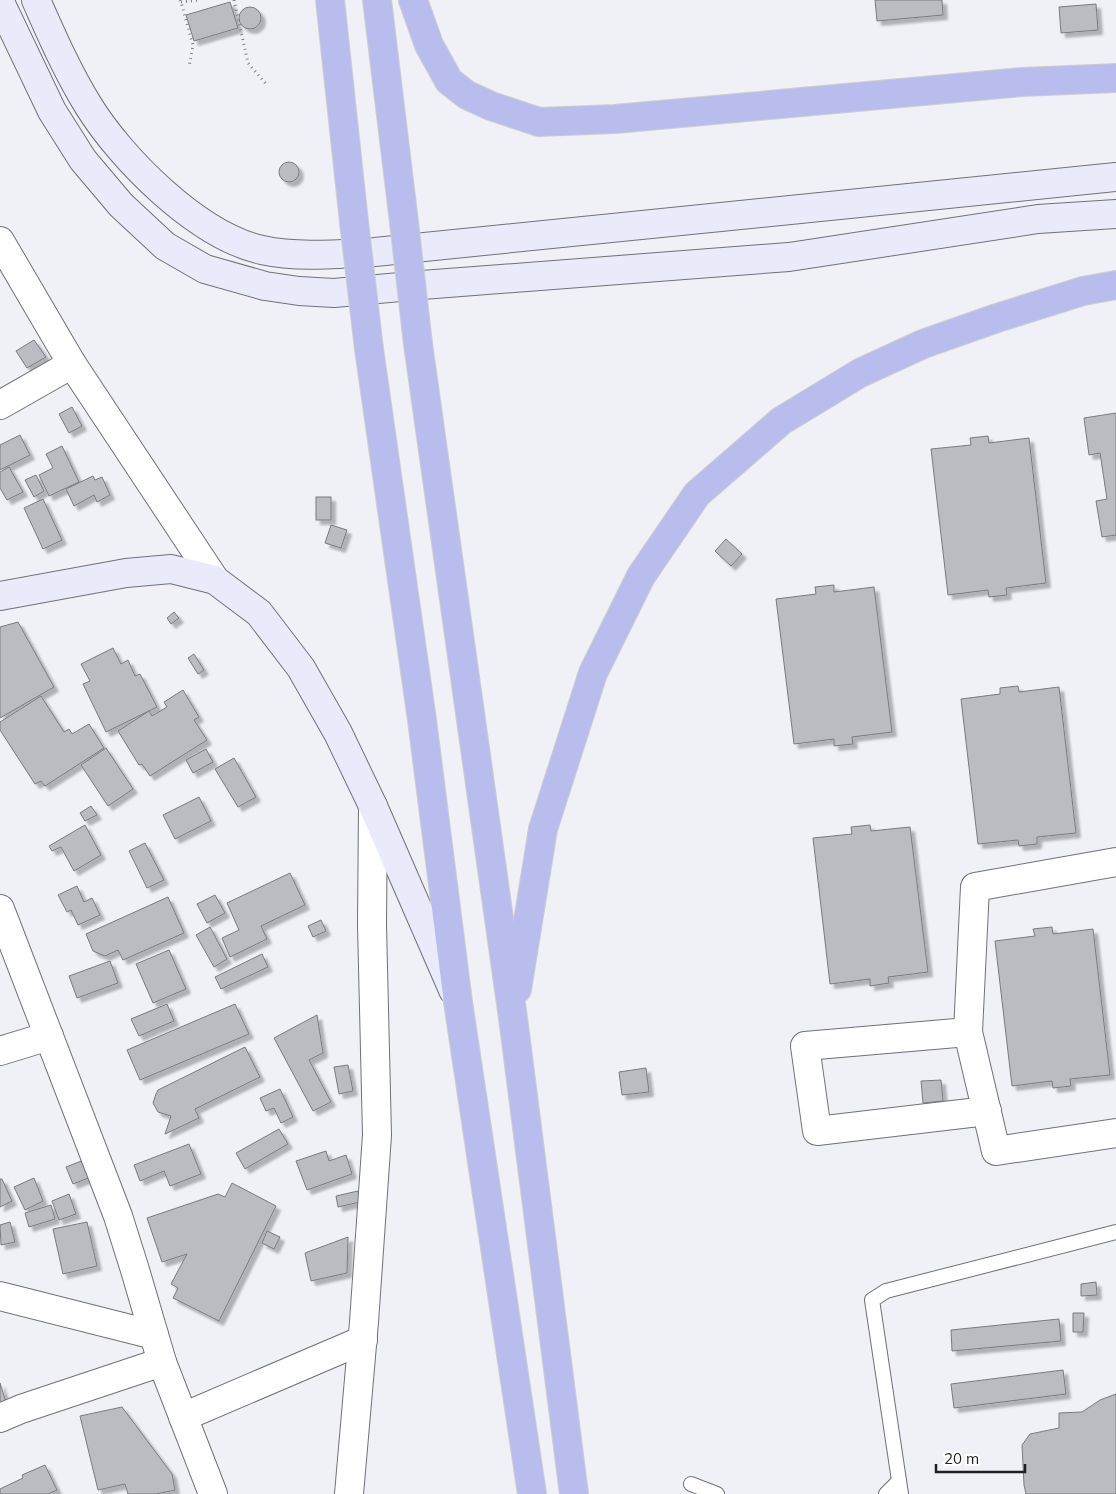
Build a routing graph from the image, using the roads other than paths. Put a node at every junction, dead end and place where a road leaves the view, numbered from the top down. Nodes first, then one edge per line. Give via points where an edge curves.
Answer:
1 (36, 0) edge
2 (330, 0) edge
3 (377, 0) edge
4 (413, 0) edge
5 (0, 2) edge
6 (1116, 78) edge
7 (1116, 177) edge
8 (1116, 214) edge
9 (0, 241) edge
10 (1116, 284) edge
11 (72, 364) junction
12 (0, 405) edge
13 (215, 580) junction
14 (0, 596) edge
15 (373, 806) junction
16 (1116, 862) edge
17 (0, 909) edge
18 (458, 1002) junction
19 (513, 1018) junction
20 (968, 1032) junction
21 (49, 1036) junction
22 (0, 1051) edge
23 (986, 1111) junction
24 (1116, 1133) edge
25 (1116, 1232) edge
26 (0, 1296) edge
27 (154, 1335) junction
28 (363, 1340) junction
29 (162, 1362) junction
30 (184, 1417) junction
31 (0, 1418) edge
32 (691, 1484) dead end
33 (900, 1488) edge
34 (213, 1494) edge
35 (349, 1494) edge
36 (532, 1494) edge
37 (574, 1494) edge
38 (717, 1494) edge
39 (886, 1494) edge

1 - 7 main road via 62,59 89,106 118,146 168,197 198,220 260,250 286,254 375,252
2 - 18 highway, bridge via 369,349
3 - 19 highway, bridge via 418,344
4 - 6 highway via 429,45 449,81 467,95 491,106 539,122 614,120 1022,82
5 - 8 main road via 52,111 83,160 121,206 165,246 205,269 265,286 334,293 789,257 1038,219
9 - 11 street
10 - 19 highway via 997,318 923,344 860,373 781,421 697,494 641,576 593,673 543,829
11 - 12 street
11 - 13 street
13 - 14 main road via 172,569 126,573
13 - 15 main road via 259,614 301,668 338,733
15 - 18 main road
15 - 28 street via 377,1135
16 - 20 street via 975,887
17 - 21 street
18 - 36 highway
19 - 37 highway
20 - 23 street
20 - 23 street via 805,1046 817,1131
21 - 22 street
21 - 27 street via 118,1216
23 - 24 street via 996,1151
25 - 33 lane via 886,1291 872,1300
26 - 27 street
27 - 29 street
28 - 30 street
28 - 35 street
29 - 30 street
29 - 31 street
30 - 34 street
32 - 38 lane
33 - 39 lane

